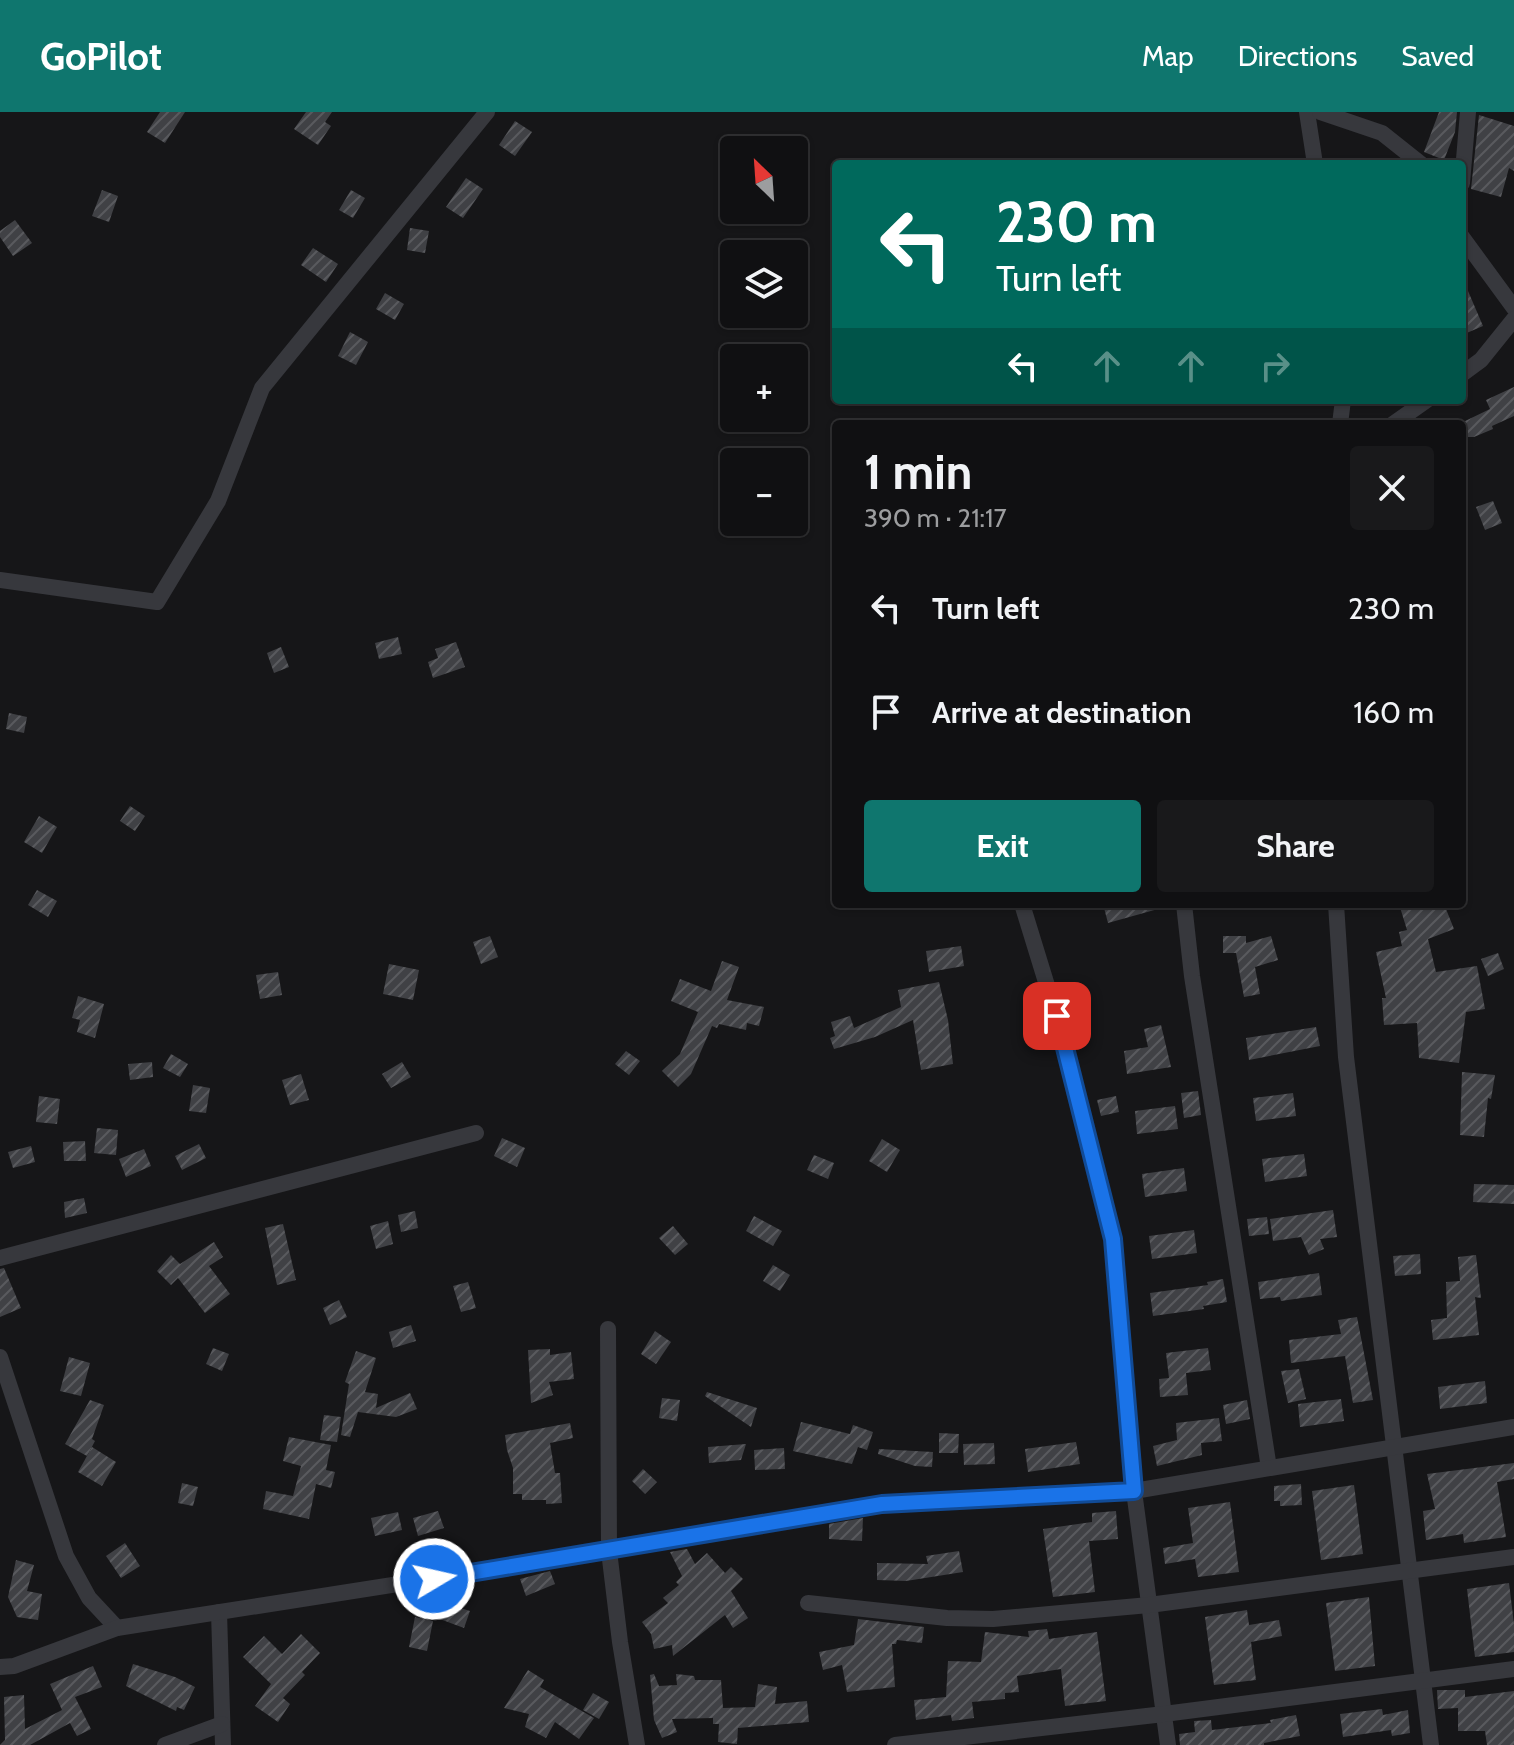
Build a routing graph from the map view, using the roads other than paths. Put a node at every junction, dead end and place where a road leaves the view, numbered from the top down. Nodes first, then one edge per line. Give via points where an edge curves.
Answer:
1 (487, 112) edge
2 (1307, 112) edge
3 (1320, 112) edge
4 (1468, 112) edge
5 (1314, 160) edge
6 (1416, 160) edge
7 (1464, 160) edge
8 (1466, 242) edge
9 (1514, 308) edge
10 (1514, 319) edge
11 (1466, 371) edge
12 (1421, 404) edge
13 (1399, 420) edge
14 (0, 580) edge
15 (1023, 908) edge
16 (1184, 908) edge
17 (1336, 908) edge
18 (476, 1133) dead end
19 (0, 1258) edge
20 (608, 1329) dead end
21 (0, 1357) edge
22 (1514, 1427) edge
23 (1395, 1447) junction
24 (1269, 1468) junction
25 (1134, 1491) junction
26 (609, 1551) junction
27 (1514, 1557) edge
28 (1410, 1571) junction
29 (808, 1603) dead end
30 (1149, 1605) junction
31 (219, 1612) junction
32 (117, 1628) junction
33 (0, 1667) edge
34 (1514, 1669) edge
35 (1423, 1681) junction
36 (1164, 1714) junction
37 (222, 1724) junction
38 (165, 1745) edge
39 (223, 1745) edge
40 (637, 1745) edge
41 (895, 1745) edge
42 (1168, 1745) edge
43 (1431, 1745) edge

1 - 14 street via 262,388 218,501 157,602
2 - 5 street
3 - 6 street via 1382,133
4 - 7 street
8 - 9 street
10 - 11 street
12 - 13 street
15 - 25 street via 1065,1044 1113,1239
16 - 24 street
17 - 23 street via 1346,1057
18 - 19 street
20 - 26 street
21 - 32 street via 66,1556 89,1598
22 - 23 street
23 - 24 street
23 - 28 street
24 - 25 street
25 - 26 street via 882,1504
25 - 30 street
26 - 31 street
26 - 40 street
27 - 28 street
28 - 30 street
28 - 35 street
29 - 30 street via 993,1619
30 - 36 street
31 - 32 street
31 - 37 street
32 - 33 street
34 - 35 street
35 - 36 street
35 - 43 street
36 - 41 street
36 - 42 street
37 - 38 street
37 - 39 street

